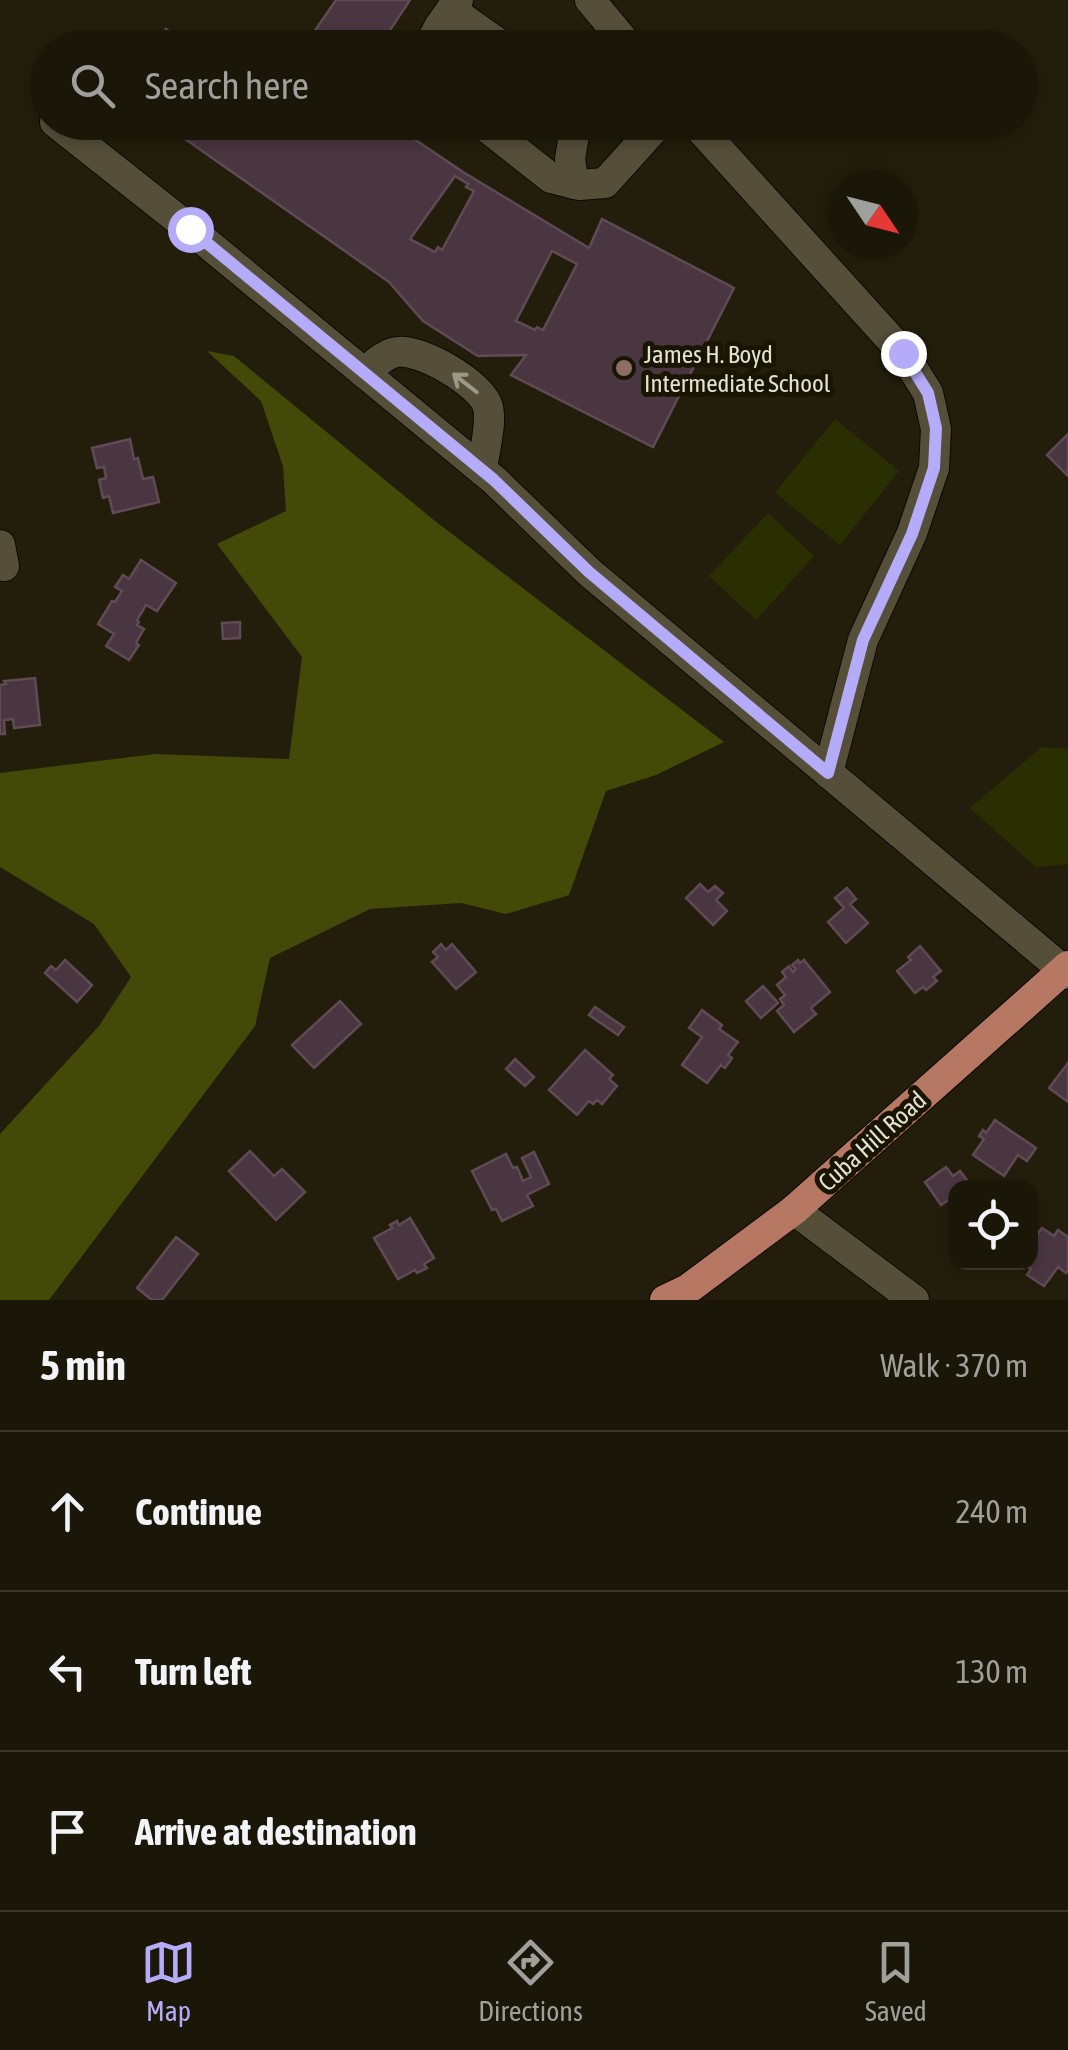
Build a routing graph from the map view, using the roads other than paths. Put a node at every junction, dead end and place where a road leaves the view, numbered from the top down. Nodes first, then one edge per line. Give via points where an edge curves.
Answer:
1 (590, 0) edge
2 (454, 5) edge
3 (439, 30) edge
4 (484, 30) edge
5 (615, 30) edge
6 (78, 140) edge
7 (503, 140) edge
8 (573, 140) edge
9 (644, 140) edge
10 (710, 140) edge
11 (574, 184) junction
12 (364, 373) junction
13 (482, 470) junction
14 (828, 773) junction
15 (1066, 971) edge
16 (794, 1210) junction
17 (666, 1300) edge
18 (914, 1300) edge

1 - 5 street
2 - 3 street
2 - 4 street
6 - 12 street
7 - 11 street via 551,178
8 - 11 street
9 - 11 street via 606,183
10 - 14 street via 903,353 928,393 936,428 934,468 863,640
12 - 13 street
13 -> 12 street via 489,411 460,378 426,357 398,351
13 - 14 street via 589,572
14 - 15 street
15 - 16 main road, Cuba Hill Road
16 - 17 main road, Cuba Hill Road
16 - 18 street

